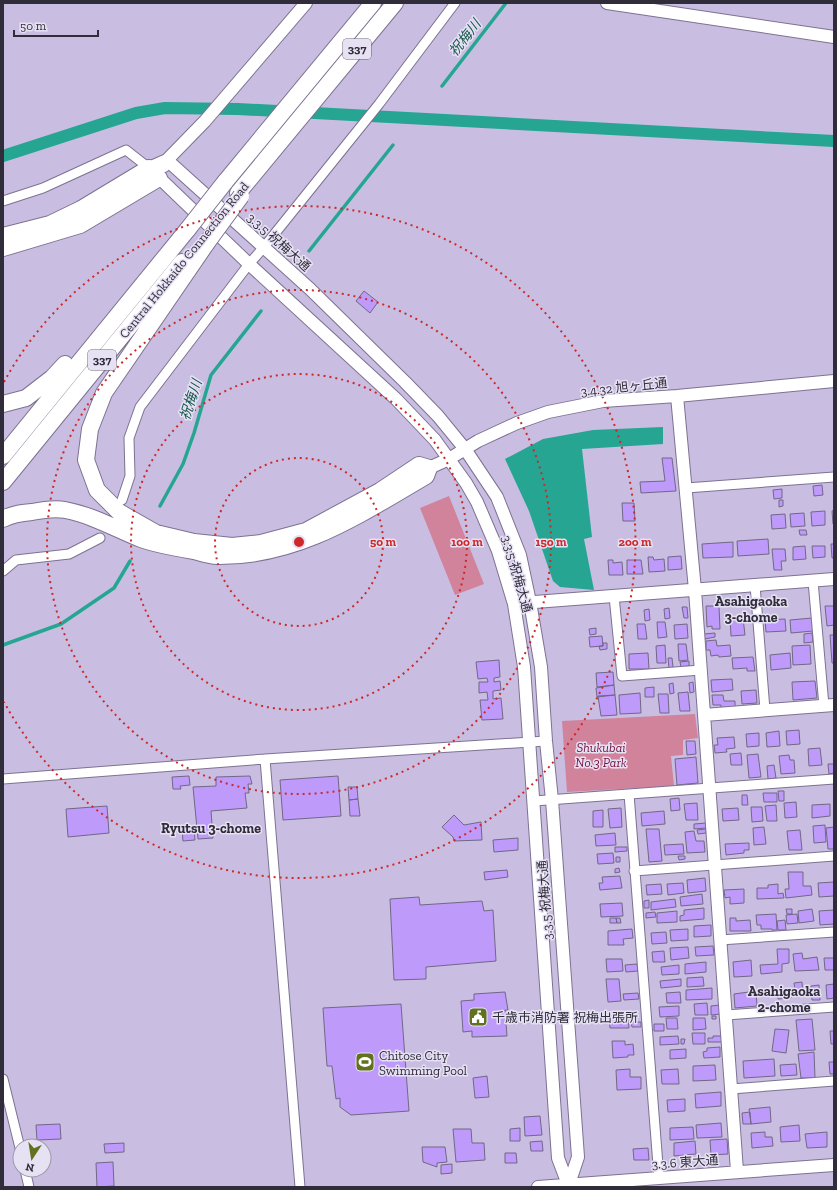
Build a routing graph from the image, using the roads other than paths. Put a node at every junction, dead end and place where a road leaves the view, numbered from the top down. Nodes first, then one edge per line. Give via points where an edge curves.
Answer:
1 (306, 3) edge
2 (373, 3) edge
3 (395, 3) edge
4 (455, 3) edge
5 (608, 3) edge
6 (834, 37) edge
7 (167, 160) junction
8 (154, 173) junction
9 (3, 200) edge
10 (3, 236) edge
11 (203, 242) junction
12 (264, 247) junction
13 (3, 248) edge
14 (249, 264) junction
15 (92, 347) junction
16 (834, 381) edge
17 (677, 396) junction
18 (3, 404) edge
19 (465, 449) junction
20 (3, 456) edge
21 (449, 458) junction
22 (429, 468) junction
23 (834, 477) edge
24 (3, 482) edge
25 (686, 488) junction
26 (122, 500) dead end
27 (3, 519) edge
28 (100, 538) dead end
29 (3, 571) edge
30 (834, 579) edge
31 (813, 581) junction
32 (755, 585) junction
33 (695, 590) junction
34 (614, 596) junction
35 (530, 602) junction
36 (514, 604) junction
37 (701, 670) junction
38 (829, 706) edge
39 (765, 710) junction
40 (704, 715) junction
41 (546, 741) junction
42 (528, 742) junction
43 (265, 759) junction
44 (3, 779) edge
45 (834, 779) edge
46 (709, 788) junction
47 (628, 794) junction
48 (552, 800) junction
49 (534, 801) junction
50 (834, 856) edge
51 (715, 865) junction
52 (634, 871) junction
53 (834, 932) edge
54 (720, 940) junction
55 (834, 1007) edge
56 (726, 1015) junction
57 (3, 1079) edge
58 (834, 1081) edge
59 (731, 1089) junction
60 (18, 1138) edge
61 (834, 1165) edge
62 (737, 1172) junction
63 (664, 1181) edge
64 (569, 1186) edge
65 (300, 1187) edge
66 (538, 1187) edge

1 - 7 street via 205,121
2 - 15 highway, Central Hokkaido Connection Road / 337, bridge
3 - 11 highway, Central Hokkaido Connection Road / 337
4 - 12 street via 360,128
5 - 6 street
7 - 8 street
7 - 12 street, 3.3.5 祝梅大通
8 - 9 street via 126,150 43,188
8 - 10 highway via 50,224
8 - 13 highway via 80,225
8 - 14 street, 3.3.5 祝梅大通
11 - 22 highway via 104,393 90,429 86,460 97,490 119,512 156,533 194,542 232,546 262,543 306,531 380,491 419,465
11 - 24 highway, Central Hokkaido Connection Road / 337
12 - 14 street
12 - 19 street, 3.3.5 祝梅大通 via 405,382
14 - 21 street, 3.3.5 祝梅大通 via 396,399
14 - 26 street via 140,407 130,438 130,476
15 - 18 highway, 337 via 71,357 52,378 26,398
15 - 20 highway, Central Hokkaido Connection Road / 337
16 - 17 street, 3.4.32 旭ヶ丘通
17 - 19 street, 3.4.32 旭ヶ丘通 via 603,401 548,412 517,423
17 - 25 street
19 - 21 street, 3.4.32 旭ヶ丘通
19 - 35 street, 3.3.5 祝梅大通 via 497,497 520,555
21 - 22 street, 3.4.32 旭ヶ丘通
21 - 36 street, 3.3.5 祝梅大通 via 477,502 498,551
22 - 27 highway via 426,476 355,517 307,540 250,554 216,556 175,548 142,539 104,522 64,510 12,514
23 - 25 street
25 - 33 street
28 - 29 street via 69,554 16,560
30 - 31 street
31 - 32 street
31 - 38 street
32 - 33 street
32 - 39 street
33 - 34 street
33 - 37 street
34 - 35 street
34 - 37 street via 622,676
35 - 36 street
35 - 41 street, 3.3.5 祝梅大通 via 541,667
36 - 42 street, 3.3.5 祝梅大通 via 524,667
37 - 40 street
38 - 39 street
39 - 40 street
40 - 46 street
41 - 42 street
41 - 48 street, 3.3.5 祝梅大通
42 - 43 street
42 - 49 street, 3.3.5 祝梅大通
43 - 44 street
43 - 65 street
45 - 46 street
46 - 47 street
46 - 51 street
47 - 48 street
47 - 52 street
48 - 49 street
48 - 64 street, 3.3.5 祝梅大通 via 578,1157
49 - 64 street, 3.3.5 祝梅大通 via 558,1158
50 - 51 street
51 - 52 street
51 - 54 street
52 - 63 street
53 - 54 street
54 - 56 street
55 - 56 street
56 - 59 street
57 - 60 street
58 - 59 street
59 - 62 street
61 - 62 street, 3.3.6 東大通
62 - 63 street, 3.3.6 東大通
63 - 64 street, 3.3.6 東大通
64 - 66 street, 3.3.6 東大通

